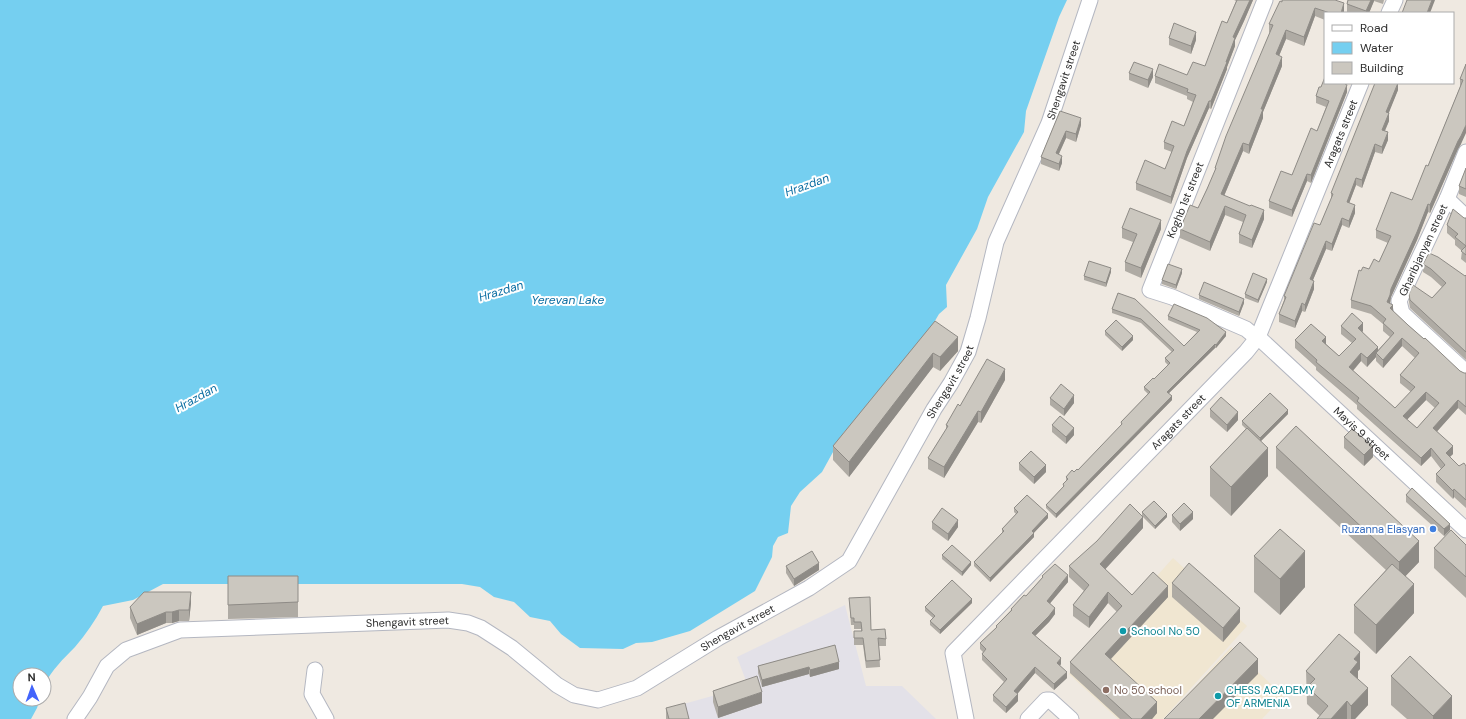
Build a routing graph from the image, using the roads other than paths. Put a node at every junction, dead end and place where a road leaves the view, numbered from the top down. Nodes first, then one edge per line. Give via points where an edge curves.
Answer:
1 (1090, 0) edge
2 (1265, 0) edge
3 (1395, 0) edge
4 (1390, 12) edge
5 (1361, 84) edge
6 (1466, 152) edge
7 (1447, 199) junction
8 (1466, 217) edge
9 (1258, 337) junction
10 (1466, 372) edge
11 (1466, 530) edge
12 (315, 670) dead end
13 (75, 719) edge
14 (326, 719) edge
15 (966, 719) edge
16 (1028, 719) edge
17 (1071, 719) edge

1 - 13 street, Shengavit street via 1050,124 996,242 968,352 849,561 809,588 718,638 637,688 598,700 574,695 512,648 481,628 468,623 448,620 392,622 180,630 126,650 107,666
2 - 9 street, Koghb 1st street via 1150,290 1246,329
3 - 4 street
5 - 9 street, Aragats street
6 - 7 street, Gharibjanyan street
7 - 8 street
7 - 10 street, Gharibjanyan street via 1399,301 1402,312
9 - 11 street, Mayis 9 street
9 - 15 street, Aragats street via 953,653
12 - 14 street via 312,694
16 - 17 street via 1046,700 1050,700

